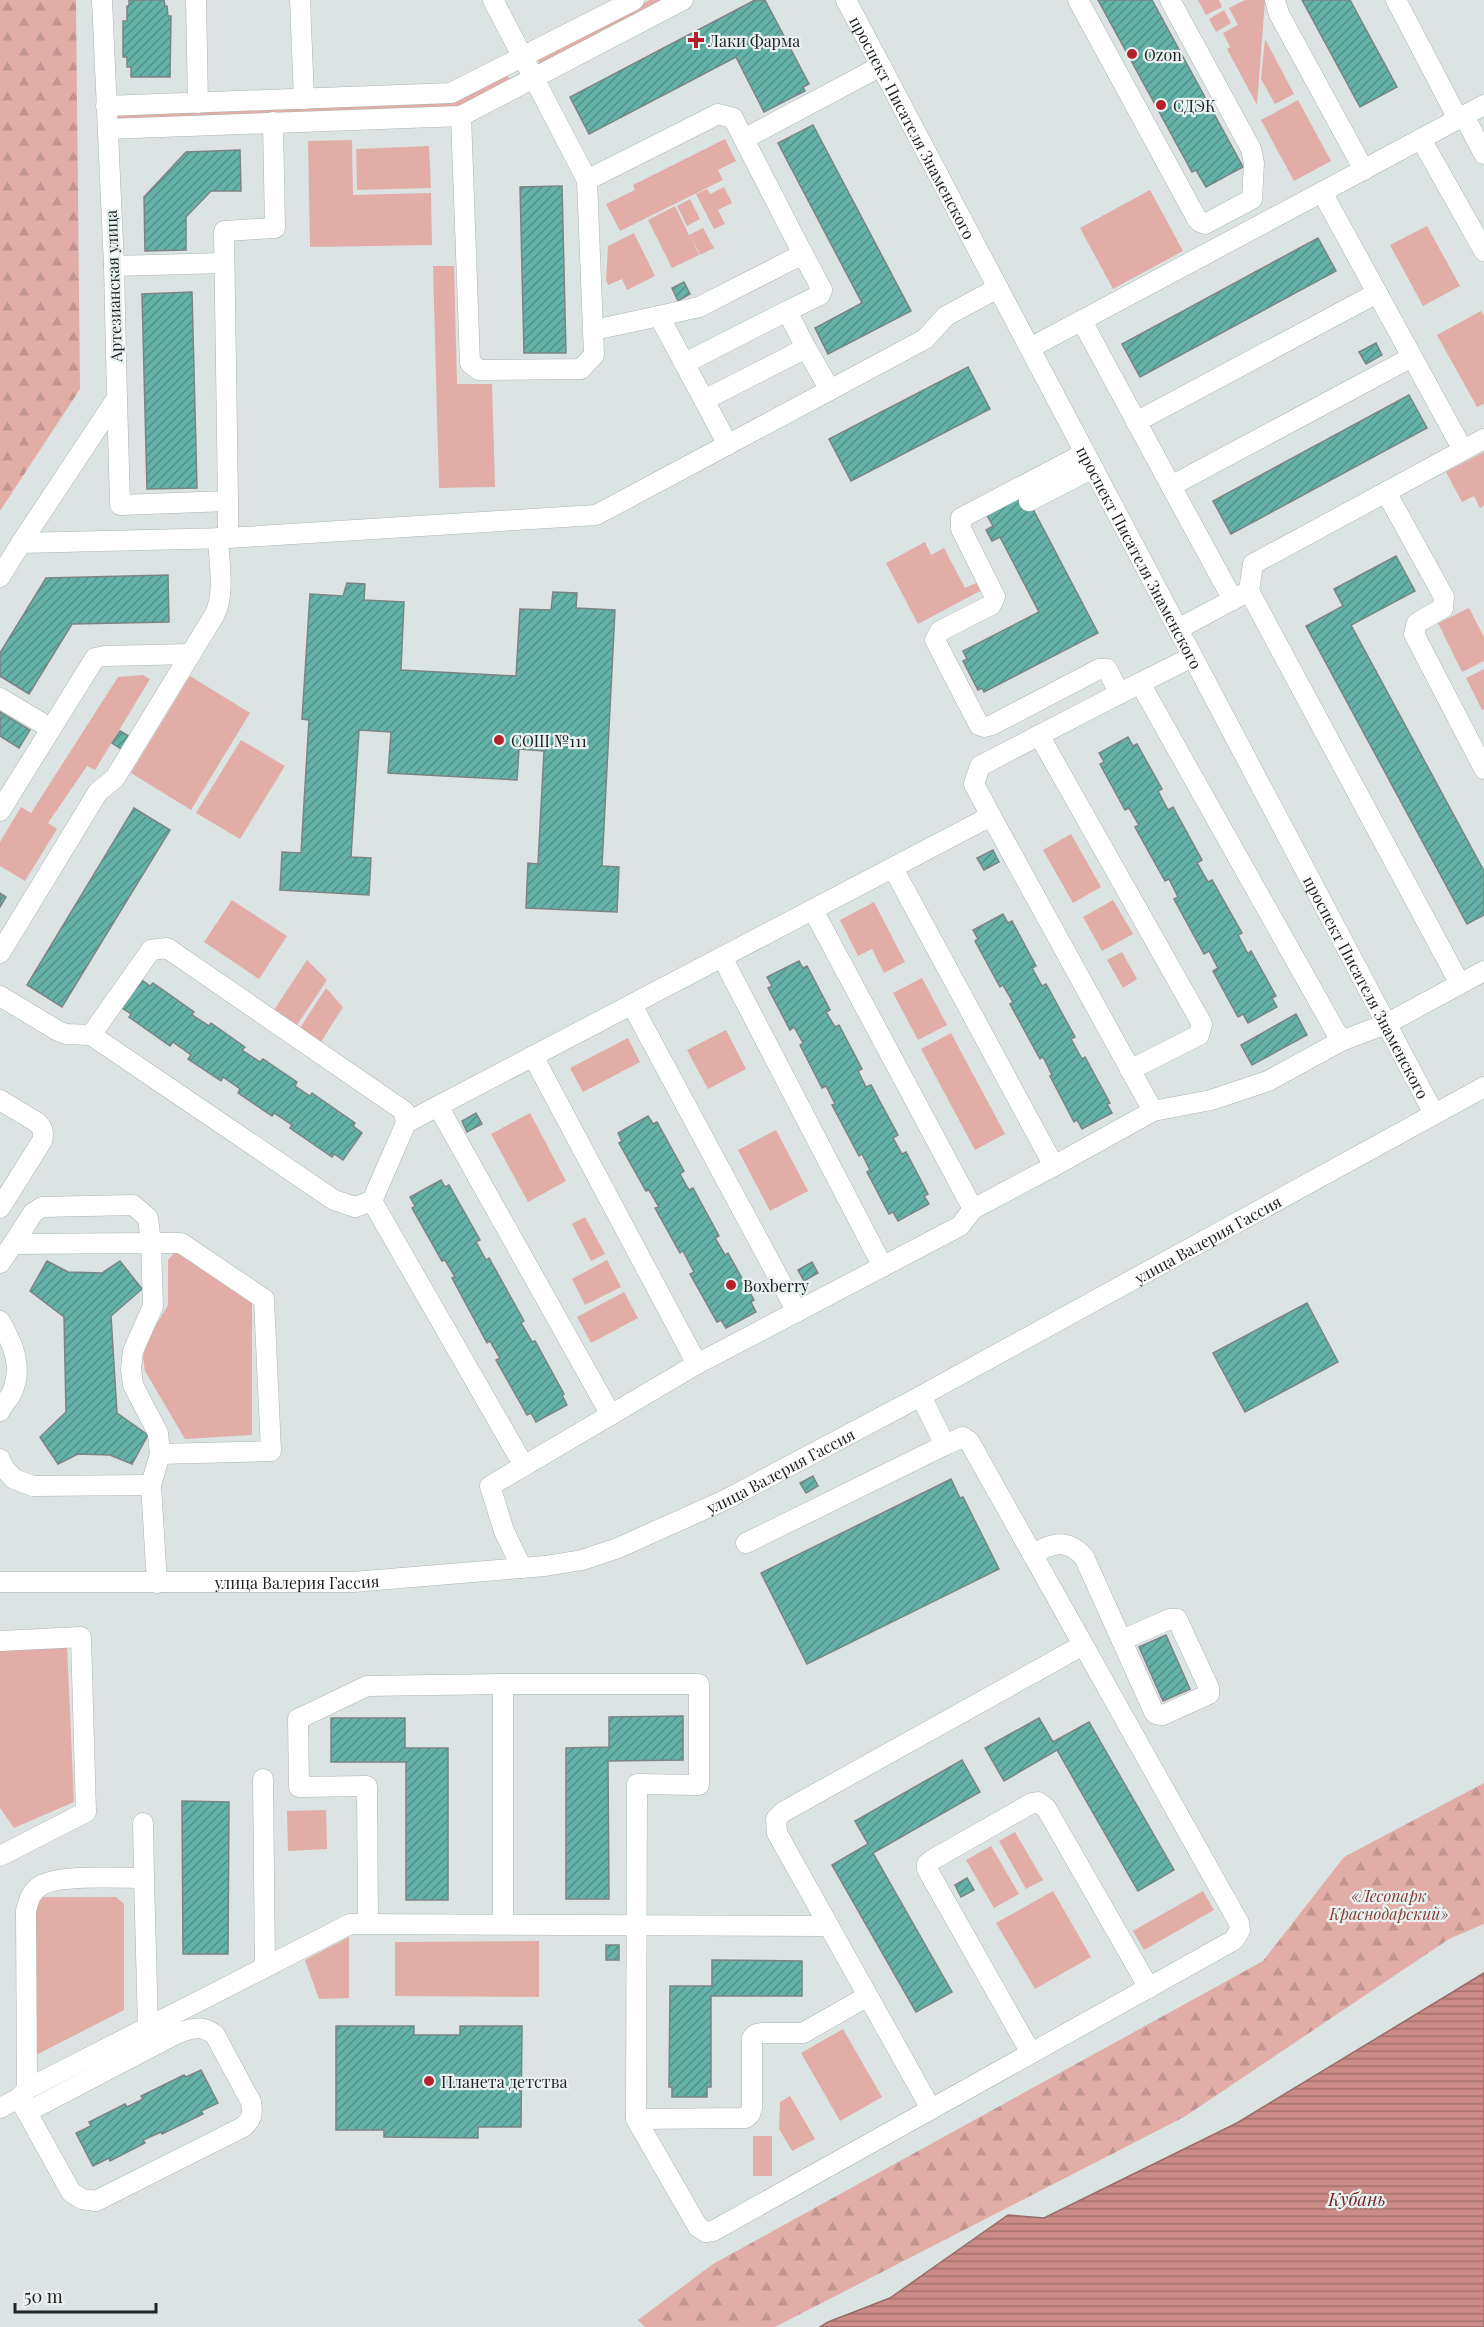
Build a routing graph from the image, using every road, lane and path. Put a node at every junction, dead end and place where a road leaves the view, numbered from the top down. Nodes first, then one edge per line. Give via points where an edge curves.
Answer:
1 (102, 0) edge
2 (196, 0) edge
3 (300, 0) edge
4 (493, 0) edge
5 (633, 0) edge
6 (684, 0) edge
7 (846, 0) edge
8 (1078, 0) edge
9 (1170, 0) edge
10 (1275, 0) edge
11 (1396, 0) edge
12 (524, 58) junction
13 (880, 66) junction
14 (534, 77) junction
15 (304, 99) junction
16 (198, 103) junction
17 (1484, 105) edge
18 (106, 106) junction
19 (461, 116) junction
20 (1461, 118) junction
21 (273, 122) junction
22 (108, 129) junction
23 (744, 139) junction
24 (1421, 139) junction
25 (1484, 154) edge
26 (1364, 170) junction
27 (587, 180) junction
28 (1322, 192) junction
29 (1484, 251) edge
30 (803, 254) junction
31 (224, 263) junction
32 (114, 266) junction
33 (998, 288) junction
34 (1377, 293) junction
35 (787, 311) junction
36 (659, 316) junction
37 (1082, 321) junction
38 (594, 330) junction
39 (806, 348) junction
40 (1030, 348) junction
41 (1412, 357) junction
42 (685, 363) junction
43 (830, 390) junction
44 (117, 398) junction
45 (704, 400) junction
46 (1136, 422) junction
47 (1484, 439) edge
48 (728, 444) junction
49 (1463, 450) junction
50 (1089, 460) junction
51 (1171, 486) junction
52 (1386, 492) junction
53 (228, 501) junction
54 (1029, 501) dead end
55 (223, 538) junction
56 (21, 543) junction
57 (0, 577) edge
58 (1241, 596) junction
59 (1178, 629) junction
60 (191, 654) junction
61 (1192, 657) junction
62 (1140, 683) junction
63 (1120, 694) junction
64 (0, 698) edge
65 (50, 728) junction
66 (1040, 735) junction
67 (1484, 769) edge
68 (0, 811) edge
69 (991, 816) junction
70 (893, 868) junction
71 (813, 910) junction
72 (0, 953) edge
73 (722, 957) junction
74 (1484, 971) edge
75 (1460, 984) junction
76 (0, 996) edge
77 (632, 1005) junction
78 (1386, 1024) junction
79 (91, 1035) junction
80 (1341, 1041) junction
81 (533, 1056) junction
82 (1130, 1070) junction
83 (1484, 1087) edge
84 (0, 1100) edge
85 (438, 1106) junction
86 (1153, 1111) junction
87 (1434, 1114) junction
88 (406, 1123) junction
89 (1054, 1166) junction
90 (372, 1201) junction
91 (0, 1208) edge
92 (973, 1209) junction
93 (13, 1244) junction
94 (151, 1244) junction
95 (0, 1263) edge
96 (883, 1267) junction
97 (797, 1312) junction
98 (0, 1321) edge
99 (697, 1364) junction
100 (921, 1396) junction
101 (0, 1411) edge
102 (611, 1415) junction
103 (945, 1445) junction
104 (160, 1454) junction
105 (0, 1459) edge
106 (524, 1466) junction
107 (151, 1485) junction
108 (746, 1543) dead end
109 (1032, 1554) junction
110 (522, 1568) junction
111 (0, 1582) edge
112 (157, 1583) junction
113 (1122, 1640) junction
114 (0, 1641) edge
115 (1083, 1646) junction
116 (503, 1684) junction
117 (1145, 1693) junction
118 (1118, 1708) junction
119 (263, 1779) dead end
120 (143, 1822) dead end
121 (0, 1856) edge
122 (144, 1878) junction
123 (368, 1924) junction
124 (503, 1924) junction
125 (636, 1925) junction
126 (828, 1926) junction
127 (265, 1967) junction
128 (1149, 1988) junction
129 (868, 1996) junction
130 (148, 2027) junction
131 (1031, 2053) junction
132 (24, 2100) junction
133 (0, 2108) edge
134 (931, 2109) junction
135 (636, 2119) junction

1 - 18 street, Артезианская улица
2 - 16 street
3 - 15 street
4 - 12 street
5 - 12 street
6 - 14 street
7 - 13 street, проспект Писателя Знаменского
8 - 9 street via 1197,219 1205,224 1252,199 1253,155
10 - 26 street
11 - 20 street
12 - 14 street
12 - 15 street via 451,93
13 - 23 street
13 - 33 street, проспект Писателя Знаменского
14 - 19 street
14 - 27 street
15 - 16 street
16 - 18 street
17 - 20 street
18 - 22 street, Артезианская улица
19 - 21 street
19 - 38 street via 470,363 479,370 581,369 594,355
20 - 24 street
20 - 25 street
21 - 22 street
21 - 31 street via 275,228 224,231
22 - 32 street, Артезианская улица
23 - 27 street via 733,118 718,114
23 - 30 street
24 - 26 street
24 - 29 street
26 - 28 street
27 - 38 street
28 - 34 street
28 - 37 street
30 - 35 street via 822,290 820,296
30 - 36 street via 699,307
31 - 32 street
31 - 53 street
32 - 44 street, Артезианская улица
33 - 40 street, проспект Писателя Знаменского
33 - 43 street via 946,316 926,339
34 - 41 street
34 - 46 street
35 - 39 street
35 - 42 street
36 - 38 street
36 - 42 street
37 - 40 street
37 - 46 street
39 - 43 street
39 - 45 street
40 - 50 street, проспект Писателя Знаменского
41 - 49 street
41 - 51 street
42 - 45 street
43 - 48 street
44 - 53 street, Артезианская улица via 120,505
44 - 56 street
45 - 48 street
46 - 51 street
47 - 49 street
48 - 55 street via 596,515
49 - 52 street
50 - 54 street
50 - 59 street, проспект Писателя Знаменского
50 - 63 street via 961,518 961,529 995,597 991,605 940,631 935,640 979,725 985,727 1099,669 1107,669
51 - 58 street
52 - 58 street via 1252,564
52 - 67 street via 1444,597 1443,608 1417,623 1414,634
53 - 55 street
55 - 56 street
55 - 60 street via 219,606
56 - 57 street
58 - 59 street
58 - 75 street
59 - 61 street, проспект Писателя Знаменского
60 - 65 street via 95,658
60 - 72 street via 115,778 98,792
61 - 62 street
61 - 78 street, проспект Писателя Знаменского
62 - 63 street
62 - 80 street
63 - 66 street
64 - 65 street
65 - 68 street
66 - 69 street via 980,766 974,784
66 - 82 street via 1202,1024 1199,1035
69 - 70 street
69 - 82 street
70 - 71 street
70 - 89 street
71 - 73 street
71 - 92 street
73 - 77 street
73 - 96 street
74 - 75 street
75 - 78 street
76 - 79 street via 58,1031
77 - 81 street
77 - 97 street
78 - 80 street
78 - 87 street, проспект Писателя Знаменского
79 - 88 street via 151,950 166,948 404,1111
79 - 90 street via 334,1200 355,1207
80 - 86 street via 1268,1081 1211,1100
81 - 85 street
81 - 99 street
82 - 86 street
83 - 87 street, улица Валерия Гассия
84 - 91 street via 38,1123 44,1135
85 - 88 street
85 - 102 street
86 - 89 street
87 - 100 street, улица Валерия Гассия
88 - 90 street
89 - 92 street
90 - 106 street
92 - 96 street via 960,1226
93 - 94 street
93 - 94 street via 33,1213 42,1207 133,1205 148,1218
93 - 95 street
94 - 104 street via 153,1306 133,1351 130,1370 133,1385 158,1433
94 - 104 street via 181,1243 264,1299 271,1451
96 - 97 street
97 - 99 street
98 - 101 street via 14,1348 17,1368 13,1391
99 - 102 street
100 - 103 street
100 - 110 street, улица Валерия Гассия via 727,1499 618,1548 582,1560
102 - 106 street
103 - 108 street
103 - 109 street via 967,1438
104 - 107 street
105 - 107 street via 14,1479 33,1486
106 - 110 street via 490,1486 504,1531
107 - 112 street
109 - 113 street via 1052,1545 1065,1544 1077,1549
109 - 115 street
110 - 112 street, улица Валерия Гассия via 352,1582
111 - 112 street, улица Валерия Гассия
113 - 117 street
113 - 117 street via 1177,1619 1209,1691 1206,1696 1159,1716
114 - 121 street via 81,1637 86,1812
115 - 118 street
115 - 126 street via 776,1819 777,1833
116 - 123 street via 367,1686 298,1719 299,1787 367,1786
116 - 124 street
116 - 125 street via 699,1684 699,1785 637,1784
117 - 118 street
118 - 128 street via 1240,1930 1234,1940
119 - 127 street
120 - 122 street
122 - 130 street
122 - 132 street via 57,1880 40,1886 30,1895 26,1911
123 - 124 street
123 - 127 street via 350,1924
124 - 125 street
125 - 126 street
125 - 135 street
126 - 129 street
127 - 130 street
128 - 131 street
128 - 131 street via 1046,1808 1032,1803 927,1864
129 - 134 street
129 - 135 street via 803,2033 762,2033 752,2038 752,2108 746,2118
130 - 132 street
131 - 134 street
132 - 132 street via 71,2192 96,2201 243,2127 253,2112 215,2036 196,2027
132 - 133 street
134 - 135 street via 706,2232 698,2227

